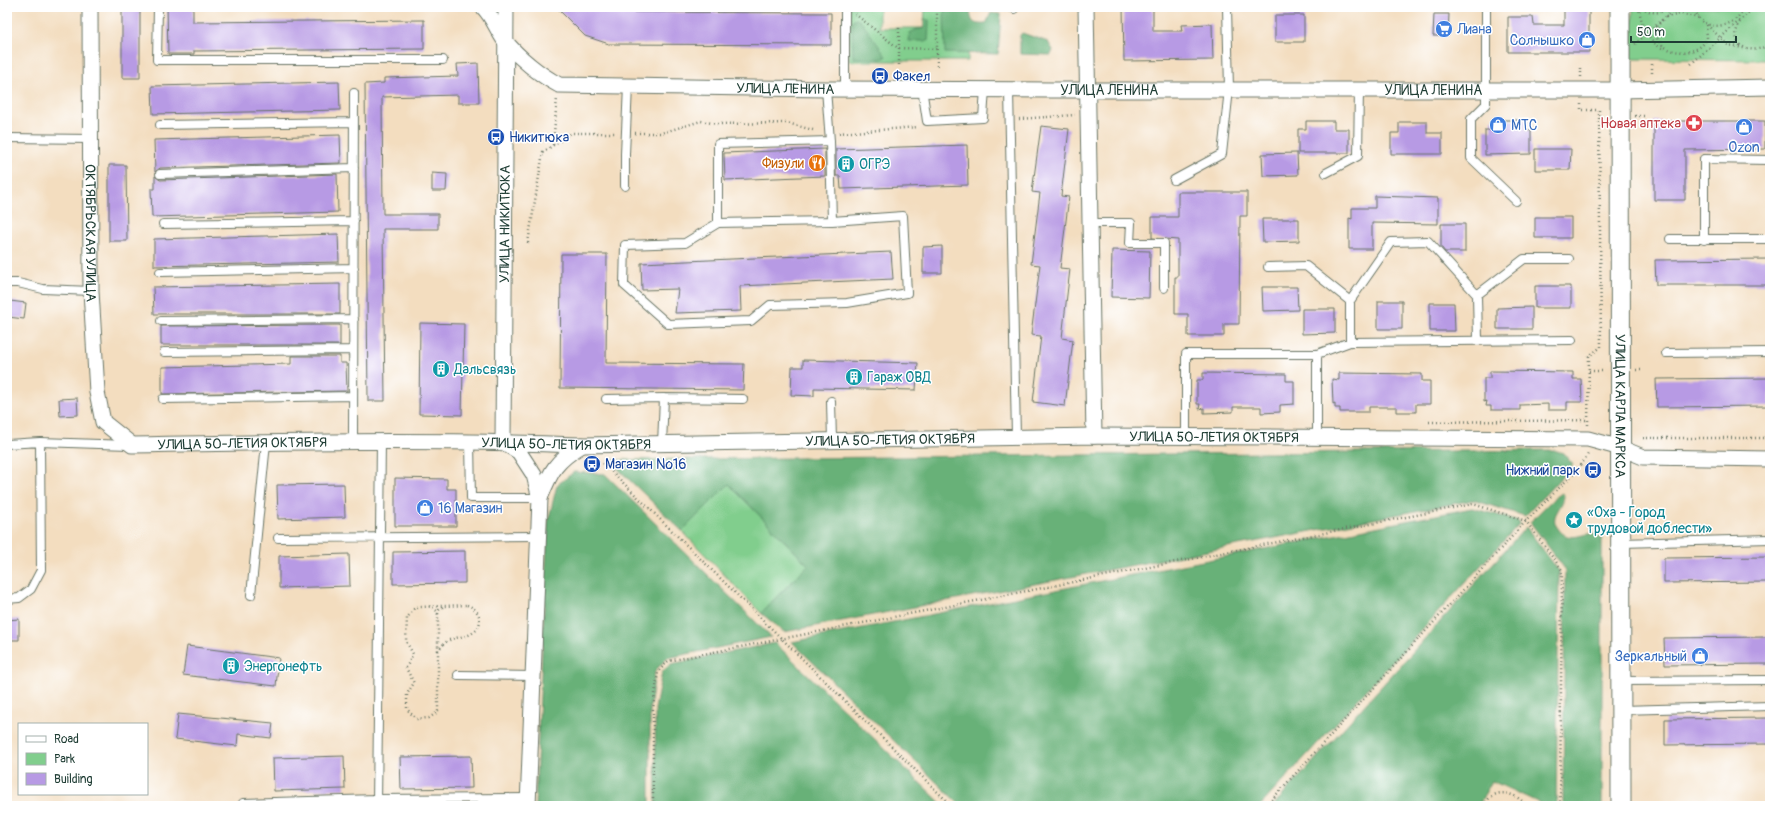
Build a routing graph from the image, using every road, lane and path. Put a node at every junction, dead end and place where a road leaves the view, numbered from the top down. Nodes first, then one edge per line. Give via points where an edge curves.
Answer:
1 (90, 7) edge
2 (158, 7) edge
3 (483, 7) edge
4 (506, 7) edge
5 (845, 7) edge
6 (937, 7) edge
7 (1086, 7) edge
8 (1227, 7) edge
9 (1486, 7) edge
10 (1620, 7) edge
11 (1639, 7) edge
12 (1642, 7) edge
13 (1670, 7) edge
14 (1677, 7) edge
15 (1695, 7) edge
16 (1744, 7) edge
17 (1755, 7) edge
18 (853, 12) dead end
19 (1745, 15) junction
20 (1666, 17) junction
21 (1701, 19) junction
22 (1662, 20) junction
23 (1706, 23) junction
24 (899, 28) dead end
25 (1648, 33) junction
26 (1719, 38) junction
27 (506, 41) junction
28 (1770, 44) edge
29 (1632, 47) dead end
30 (898, 48) junction
31 (937, 49) junction
32 (1752, 50) junction
33 (1673, 51) junction
34 (443, 60) dead end
35 (1691, 64) dead end
36 (899, 65) dead end
37 (1581, 65) dead end
38 (937, 66) dead end
39 (559, 85) junction
40 (628, 86) junction
41 (1770, 87) edge
42 (922, 88) junction
43 (826, 89) junction
44 (845, 89) junction
45 (985, 89) junction
46 (1087, 89) junction
47 (1229, 89) junction
48 (1359, 89) junction
49 (1487, 89) junction
50 (1010, 90) junction
51 (1581, 90) junction
52 (1620, 90) junction
53 (354, 93) dead end
54 (354, 122) junction
55 (160, 125) dead end
56 (7, 138) edge
57 (91, 139) junction
58 (830, 141) junction
59 (553, 145) dead end
60 (1770, 160) edge
61 (354, 168) junction
62 (1326, 173) dead end
63 (160, 174) dead end
64 (1174, 180) dead end
65 (625, 186) dead end
66 (1516, 201) dead end
67 (354, 221) junction
68 (832, 221) junction
69 (718, 223) junction
70 (1090, 223) junction
71 (163, 224) dead end
72 (1670, 239) dead end
73 (1770, 239) edge
74 (1704, 240) junction
75 (1569, 259) dead end
76 (1268, 267) dead end
77 (354, 268) junction
78 (160, 272) dead end
79 (7, 283) edge
80 (1164, 288) dead end
81 (91, 291) junction
82 (1477, 295) junction
83 (1350, 301) junction
84 (354, 319) junction
85 (161, 321) dead end
86 (1478, 340) junction
87 (1572, 340) dead end
88 (1350, 342) junction
89 (353, 350) junction
90 (164, 352) dead end
91 (1770, 352) edge
92 (1666, 353) dead end
93 (1317, 354) junction
94 (353, 396) junction
95 (664, 398) junction
96 (163, 399) dead end
97 (606, 399) dead end
98 (742, 399) dead end
99 (831, 401) dead end
100 (1094, 436) junction
101 (1186, 436) junction
102 (1317, 436) junction
103 (1016, 437) junction
104 (1643, 438) dead end
105 (1770, 438) edge
106 (1588, 439) junction
107 (353, 441) junction
108 (381, 441) junction
109 (832, 441) junction
110 (40, 442) junction
111 (470, 442) junction
112 (503, 442) junction
113 (266, 443) junction
114 (7, 444) edge
115 (662, 444) junction
116 (132, 445) junction
117 (582, 445) junction
118 (1621, 448) junction
119 (1770, 459) edge
120 (604, 462) dead end
121 (540, 498) junction
122 (1526, 521) junction
123 (381, 536) junction
124 (538, 536) junction
125 (278, 538) dead end
126 (1770, 539) edge
127 (1620, 543) junction
128 (251, 596) dead end
129 (7, 599) edge
130 (448, 605) junction
131 (427, 606) junction
132 (438, 615) junction
133 (781, 638) junction
134 (438, 651) junction
135 (458, 675) dead end
136 (533, 676) junction
137 (1770, 680) edge
138 (1620, 681) junction
139 (1770, 706) edge
140 (1621, 710) junction
141 (377, 802) edge
142 (528, 802) edge
143 (243, 806) edge
144 (653, 806) edge
145 (952, 806) edge
146 (1266, 806) edge
147 (1484, 806) edge
148 (1527, 806) edge
149 (1560, 806) edge
150 (1621, 806) edge

1 - 57 street, ОКТЯБРЬСКАЯ УЛИЦА
2 - 34 lane via 157,60
3 - 27 street
4 - 27 street, УЛИЦА НИКИТЮКА
5 - 44 lane
6 - 31 path
7 - 46 street
8 - 47 lane
9 - 49 lane
10 - 52 street, УЛИЦА КАРЛА МАРКСА
11 - 25 path
12 - 13 path via 1656,12
14 - 20 path
15 - 21 path
16 - 23 path via 1739,17 1730,24 1716,26
17 - 19 path
18 - 30 path
19 - 26 path
19 - 32 path via 1737,27 1736,37 1740,45
20 - 21 path via 1681,14
20 - 22 path
21 - 23 path
22 - 25 path
22 - 33 path via 1657,27 1657,38 1664,48
23 - 26 path
23 - 33 path via 1708,35 1699,49
24 - 30 path
25 - 29 path
25 - 33 path via 1662,49
26 - 32 path via 1735,47
26 - 35 path
27 - 39 street via 530,65
27 - 112 street, УЛИЦА НИКИТЮКА
28 - 32 path
30 - 31 path
30 - 36 path
31 - 38 path
37 - 51 path
39 - 40 street, УЛИЦА ЛЕНИНА
39 - 59 path
40 - 43 street, УЛИЦА ЛЕНИНА
40 - 65 lane
41 - 52 street, УЛИЦА ЛЕНИНА
42 - 44 street, УЛИЦА ЛЕНИНА
42 - 45 street, УЛИЦА ЛЕНИНА
42 - 45 lane via 926,121 983,118
43 - 44 street, УЛИЦА ЛЕНИНА
43 - 58 lane
45 - 50 street, УЛИЦА ЛЕНИНА
46 - 47 street, УЛИЦА ЛЕНИНА
46 - 50 street, УЛИЦА ЛЕНИНА
46 - 70 street
47 - 48 street, УЛИЦА ЛЕНИНА
47 - 64 lane via 1222,154
48 - 49 street, УЛИЦА ЛЕНИНА
48 - 62 lane via 1358,156
49 - 51 street, УЛИЦА ЛЕНИНА
49 - 66 lane via 1486,104 1471,119 1471,158
50 - 103 lane
51 - 52 street, УЛИЦА ЛЕНИНА
51 - 106 path via 1581,110 1599,110 1601,347 1589,356
52 - 118 street, УЛИЦА КАРЛА МАРКСА
53 - 54 lane
54 - 55 lane
54 - 61 lane
56 - 57 lane
57 - 81 street, ОКТЯБРЬСКАЯ УЛИЦА
58 - 68 lane
58 - 69 lane via 718,144
60 - 74 lane via 1704,159
61 - 63 lane
61 - 67 lane
67 - 71 lane
67 - 77 lane
68 - 69 lane
68 - 69 lane via 903,216 907,293 847,303 770,305 751,321 668,324 624,285 624,245 685,243
70 - 80 lane via 1131,223 1130,243 1164,243
70 - 100 street
72 - 74 lane
73 - 74 lane
75 - 82 lane via 1524,259
76 - 83 lane via 1306,266
77 - 78 lane
77 - 84 lane
79 - 81 lane via 44,289
81 - 116 street, ОКТЯБРЬСКАЯ УЛИЦА via 97,392 103,422
82 - 83 lane via 1428,241 1391,242
82 - 86 lane
83 - 88 lane
84 - 85 lane
84 - 89 lane
86 - 87 lane
86 - 88 lane
88 - 93 lane
89 - 90 lane
89 - 94 lane
91 - 92 lane
93 - 101 lane via 1186,354
93 - 102 lane
94 - 96 lane
94 - 107 lane
95 - 97 lane
95 - 98 lane
95 - 115 lane
99 - 109 lane
100 - 101 street, УЛИЦА 50-ЛЕТИЯ ОКТЯБРЯ
100 - 103 street, УЛИЦА 50-ЛЕТИЯ ОКТЯБРЯ
101 - 102 street, УЛИЦА 50-ЛЕТИЯ ОКТЯБРЯ
102 - 106 street, УЛИЦА 50-ЛЕТИЯ ОКТЯБРЯ
103 - 109 street, УЛИЦА 50-ЛЕТИЯ ОКТЯБРЯ
104 - 105 path
106 - 118 street, УЛИЦА 50-ЛЕТИЯ ОКТЯБРЯ
106 - 122 path via 1588,455 1579,468
107 - 108 street, УЛИЦА 50-ЛЕТИЯ ОКТЯБРЯ
107 - 113 street, УЛИЦА 50-ЛЕТИЯ ОКТЯБРЯ
108 - 111 street, УЛИЦА 50-ЛЕТИЯ ОКТЯБРЯ
108 - 123 lane
109 - 115 street, УЛИЦА 50-ЛЕТИЯ ОКТЯБРЯ
110 - 114 lane, УЛИЦА 50-ЛЕТИЯ ОКТЯБРЯ
110 - 116 lane, УЛИЦА 50-ЛЕТИЯ ОКТЯБРЯ
110 - 129 lane via 41,570 32,589 19,598
111 - 112 street, УЛИЦА 50-ЛЕТИЯ ОКТЯБРЯ
111 - 121 lane via 472,498
112 - 117 street, УЛИЦА 50-ЛЕТИЯ ОКТЯБРЯ
112 - 121 street via 519,452 534,475
113 - 116 street, УЛИЦА 50-ЛЕТИЯ ОКТЯБРЯ
113 - 128 lane
115 - 117 street, УЛИЦА 50-ЛЕТИЯ ОКТЯБРЯ
117 - 121 street via 564,456 549,473
118 - 119 street, УЛИЦА 50-ЛЕТИЯ ОКТЯБРЯ via 1643,457
118 - 127 street, УЛИЦА КАРЛА МАРКСА
120 - 133 path
121 - 124 street
122 - 133 path via 1473,504
122 - 146 path
122 - 149 path via 1562,570
123 - 124 lane
123 - 125 lane
123 - 141 lane
124 - 136 street
126 - 127 lane
127 - 138 street, УЛИЦА КАРЛА МАРКСА
130 - 131 path
130 - 132 path via 442,607
130 - 134 path via 472,606 479,617 479,624 476,631 451,638
131 - 132 path via 437,611
131 - 134 path via 414,609 407,618 406,640 413,654 406,668 414,683 407,694 407,709 416,718 429,718 438,712
132 - 134 path
133 - 144 path via 668,662 658,672 653,709
133 - 145 path
135 - 136 lane
136 - 142 street
137 - 138 lane
138 - 140 street, УЛИЦА КАРЛА МАРКСА
139 - 140 lane
140 - 150 street, УЛИЦА КАРЛА МАРКСА
141 - 142 lane
141 - 143 lane via 243,803
147 - 148 path via 1489,797 1496,793 1516,796

